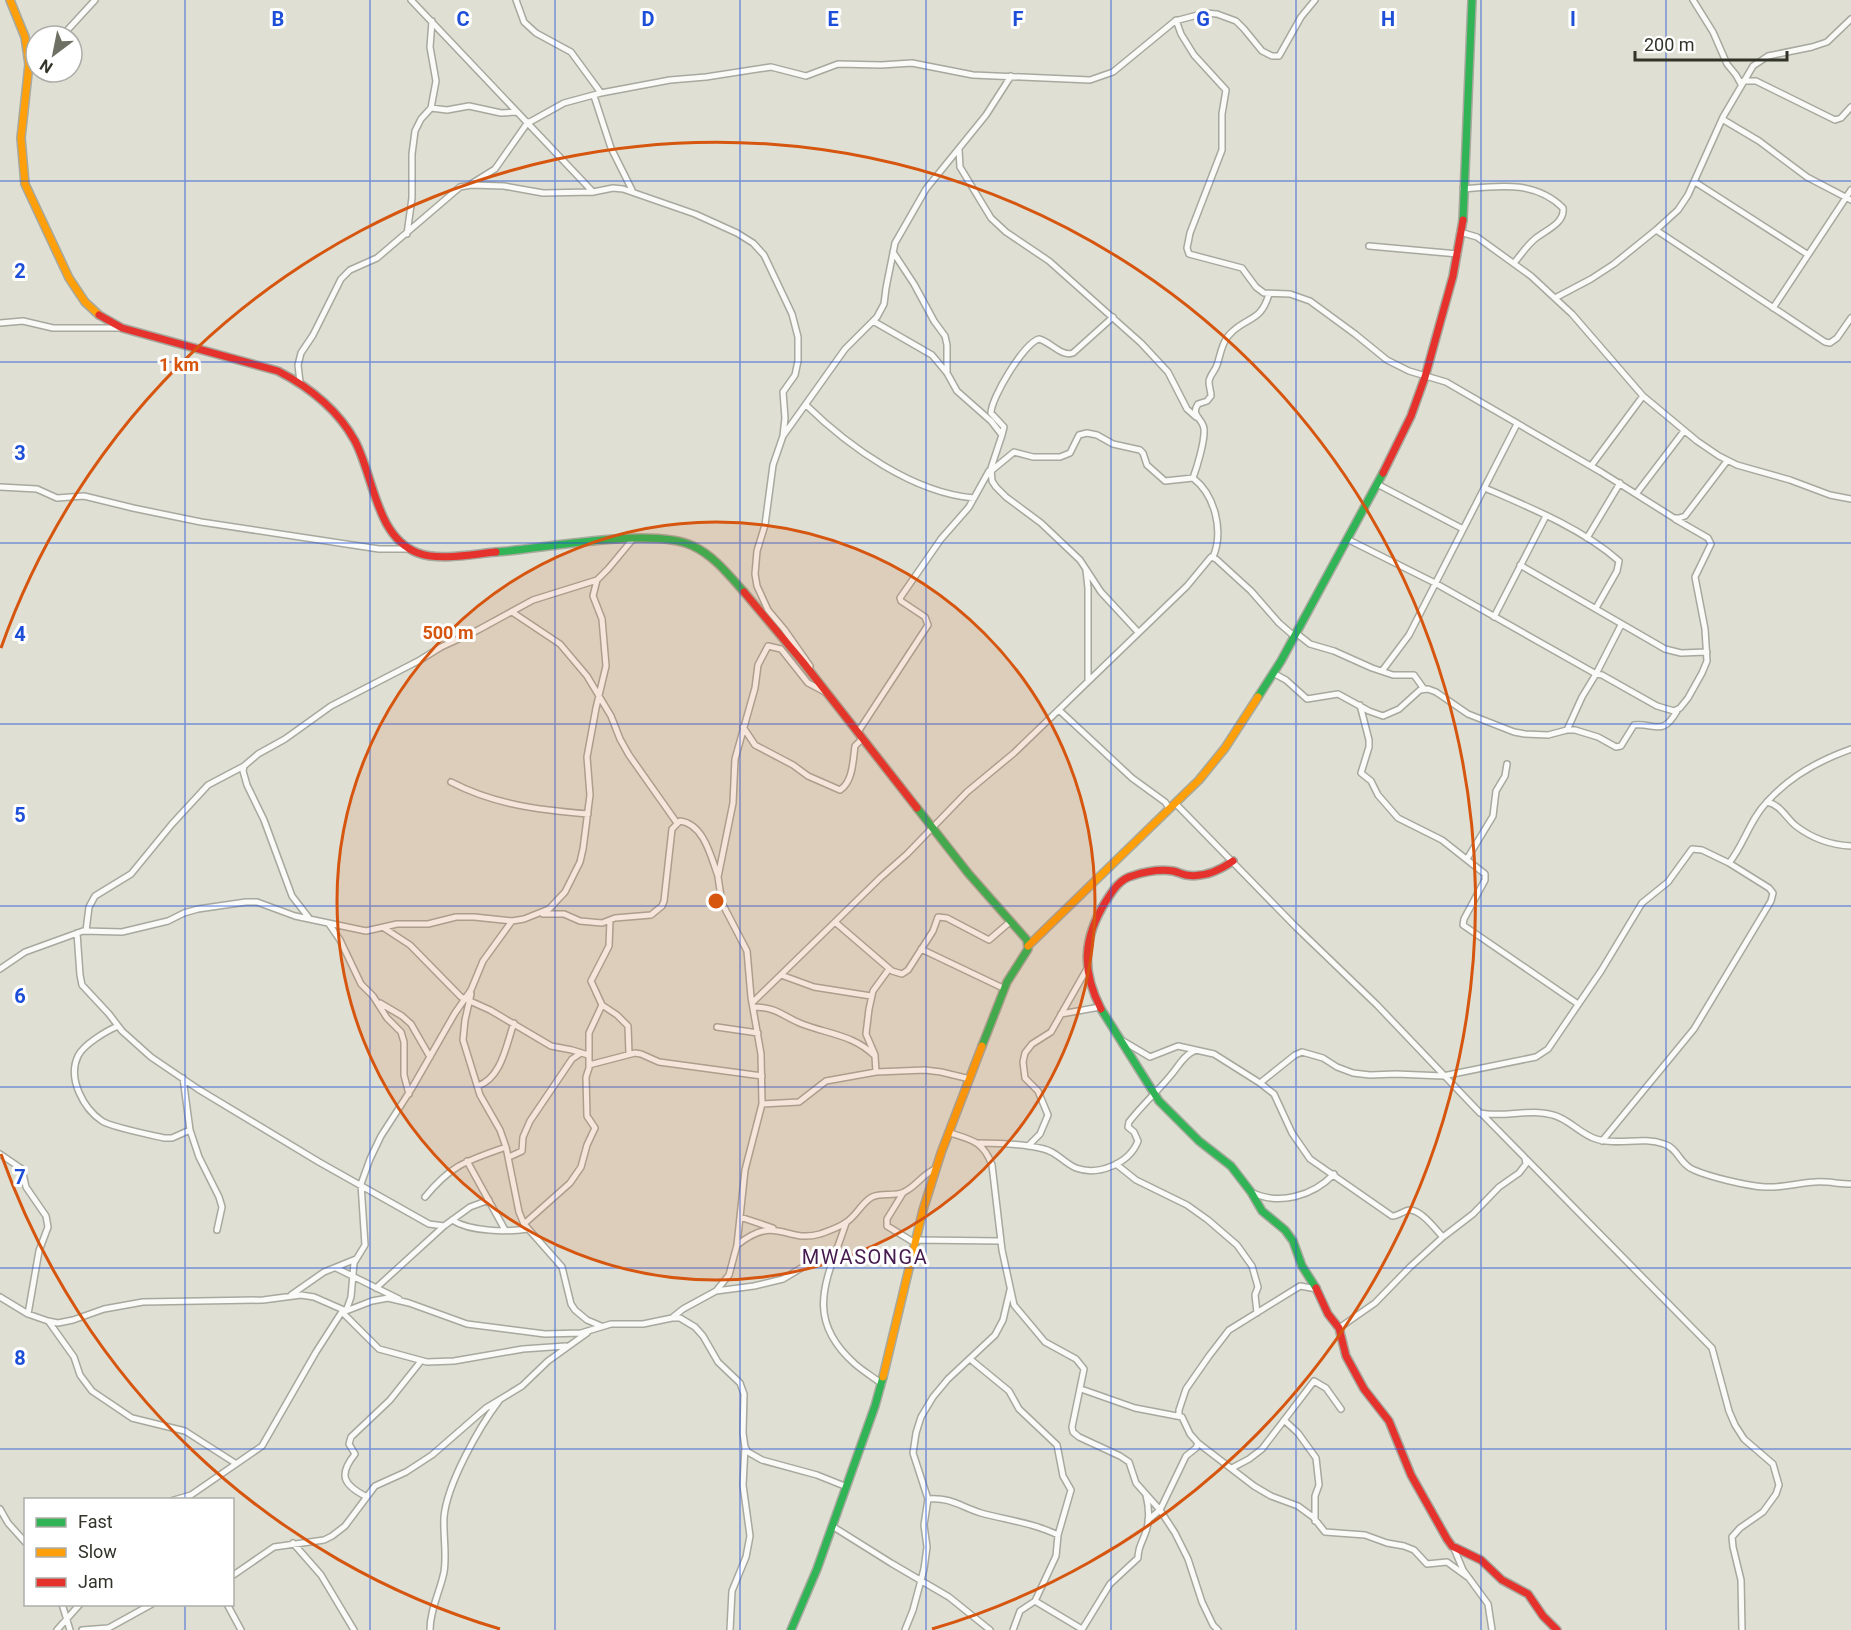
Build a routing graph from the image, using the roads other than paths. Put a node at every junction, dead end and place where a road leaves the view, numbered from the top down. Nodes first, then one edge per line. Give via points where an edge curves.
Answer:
1 (10, 0) edge
2 (95, 0) edge
3 (411, 0) edge
4 (516, 0) edge
5 (1316, 0) edge
6 (1472, 0) edge
7 (1693, 0) edge
8 (1176, 20) junction
9 (1851, 20) edge
10 (432, 21) junction
11 (73, 24) edge
12 (24, 35) edge
13 (1011, 76) junction
14 (1742, 83) junction
15 (27, 84) edge
16 (601, 93) junction
17 (594, 96) junction
18 (1851, 107) edge
19 (431, 108) junction
20 (516, 112) junction
21 (1722, 119) junction
22 (528, 122) junction
23 (959, 150) junction
24 (1695, 182) junction
25 (471, 185) junction
26 (1463, 189) junction
27 (632, 190) junction
28 (1851, 190) edge
29 (593, 192) junction
30 (1848, 199) edge
31 (1656, 231) junction
32 (1460, 232) junction
33 (406, 234) junction
34 (1369, 246) dead end
35 (893, 252) junction
36 (1458, 254) junction
37 (1807, 254) junction
38 (1514, 263) junction
39 (1269, 294) junction
40 (1555, 298) junction
41 (1773, 308) junction
42 (1113, 317) junction
43 (1851, 318) edge
44 (873, 321) junction
45 (0, 323) edge
46 (122, 328) junction
47 (947, 373) junction
48 (1425, 377) junction
49 (300, 382) junction
50 (1643, 396) junction
51 (806, 405) junction
52 (1196, 417) junction
53 (1517, 424) junction
54 (1684, 431) junction
55 (1002, 435) junction
56 (783, 436) junction
57 (1727, 461) junction
58 (1591, 466) junction
59 (991, 470) junction
60 (1192, 478) junction
61 (1620, 483) junction
62 (1377, 484) junction
63 (0, 487) edge
64 (1485, 488) junction
65 (1636, 494) junction
66 (974, 498) junction
67 (1851, 499) edge
68 (1546, 516) junction
69 (1674, 518) junction
70 (1463, 529) junction
71 (1587, 538) junction
72 (633, 539) junction
73 (1347, 539) junction
74 (409, 549) junction
75 (1213, 557) junction
76 (1520, 565) junction
77 (1086, 568) junction
78 (597, 580) junction
79 (1435, 583) junction
80 (1596, 608) junction
81 (512, 612) junction
82 (1494, 616) junction
83 (1621, 625) junction
84 (1138, 632) junction
85 (1295, 634) junction
86 (1707, 652) junction
87 (1382, 671) junction
88 (1273, 673) junction
89 (1596, 674) junction
90 (814, 676) junction
91 (1088, 681) junction
92 (1424, 689) junction
93 (828, 694) junction
94 (600, 696) junction
95 (1360, 705) junction
96 (1059, 710) junction
97 (1677, 711) junction
98 (743, 727) junction
99 (1567, 730) junction
100 (858, 732) junction
101 (864, 738) junction
102 (1851, 748) edge
103 (1507, 764) dead end
104 (246, 765) junction
105 (452, 782) dead end
106 (1767, 802) junction
107 (1172, 806) junction
108 (588, 814) junction
109 (676, 823) junction
110 (932, 829) junction
111 (1851, 846) edge
112 (1467, 859) junction
113 (1233, 861) junction
114 (1729, 863) junction
115 (718, 877) junction
116 (536, 915) junction
117 (310, 919) junction
118 (610, 920) junction
119 (512, 921) junction
120 (1011, 921) junction
121 (835, 922) junction
122 (329, 924) junction
123 (384, 927) junction
124 (86, 931) junction
125 (77, 933) junction
126 (1028, 946) junction
127 (921, 949) junction
128 (1088, 968) junction
129 (0, 969) edge
130 (889, 969) junction
131 (781, 975) junction
132 (1005, 989) junction
133 (871, 996) junction
134 (376, 1000) junction
135 (467, 1000) junction
136 (1578, 1004) junction
137 (602, 1005) junction
138 (753, 1005) junction
139 (1100, 1007) junction
140 (1061, 1014) junction
141 (514, 1023) junction
142 (118, 1026) junction
143 (717, 1027) dead end
144 (758, 1033) junction
145 (1121, 1040) junction
146 (1195, 1050) junction
147 (581, 1053) junction
148 (629, 1054) junction
149 (588, 1055) junction
150 (875, 1056) junction
151 (430, 1057) junction
152 (589, 1065) junction
153 (876, 1071) junction
154 (762, 1076) junction
155 (1443, 1076) junction
156 (183, 1078) junction
157 (969, 1079) junction
158 (1260, 1083) junction
159 (478, 1086) junction
160 (1153, 1093) junction
161 (409, 1094) junction
162 (762, 1104) junction
163 (1480, 1113) junction
164 (190, 1130) junction
165 (950, 1133) junction
166 (1602, 1141) junction
167 (979, 1143) junction
168 (1028, 1146) junction
169 (506, 1148) junction
170 (0, 1154) edge
171 (509, 1157) junction
172 (1525, 1158) junction
173 (467, 1161) junction
174 (1116, 1164) junction
175 (937, 1168) junction
176 (1334, 1174) junction
177 (361, 1184) junction
178 (1851, 1184) edge
179 (1251, 1192) junction
180 (903, 1193) junction
181 (425, 1197) dead end
182 (489, 1200) junction
183 (740, 1217) junction
184 (452, 1220) junction
185 (846, 1223) junction
186 (444, 1226) junction
187 (526, 1226) junction
188 (778, 1229) junction
189 (217, 1230) dead end
190 (505, 1230) junction
191 (1443, 1237) junction
192 (916, 1241) junction
193 (1001, 1241) junction
194 (737, 1245) junction
195 (357, 1258) junction
196 (834, 1262) junction
197 (336, 1268) junction
198 (353, 1275) junction
199 (376, 1288) junction
200 (1010, 1289) junction
201 (1317, 1289) junction
202 (716, 1291) junction
203 (0, 1297) edge
204 (289, 1297) junction
205 (409, 1303) junction
206 (344, 1311) junction
207 (1257, 1313) junction
208 (28, 1314) junction
209 (672, 1317) junction
210 (48, 1322) junction
211 (601, 1326) junction
212 (1339, 1328) junction
213 (588, 1332) junction
214 (567, 1346) junction
215 (970, 1359) junction
216 (421, 1361) junction
217 (882, 1384) junction
218 (1081, 1389) junction
219 (501, 1398) junction
220 (1341, 1410) dead end
221 (1179, 1416) junction
222 (1284, 1420) junction
223 (1198, 1443) junction
224 (745, 1448) junction
225 (235, 1463) junction
226 (1232, 1468) junction
227 (847, 1487) junction
228 (1146, 1493) junction
229 (367, 1497) junction
230 (181, 1498) edge
231 (928, 1499) junction
232 (0, 1509) edge
233 (1160, 1510) junction
234 (1147, 1520) junction
235 (1315, 1521) junction
236 (832, 1526) junction
237 (1058, 1535) junction
238 (24, 1541) edge
239 (293, 1543) junction
240 (1452, 1546) junction
241 (234, 1575) edge
242 (1469, 1578) junction
243 (920, 1581) junction
244 (1035, 1601) junction
245 (62, 1606) edge
246 (79, 1606) edge
247 (144, 1606) edge
248 (228, 1606) edge
249 (67, 1620) junction
250 (106, 1629) edge
251 (57, 1630) edge
252 (70, 1630) edge
253 (82, 1630) edge
254 (241, 1630) edge
255 (354, 1630) edge
256 (430, 1630) edge
257 (730, 1630) edge
258 (791, 1630) edge
259 (905, 1630) edge
260 (990, 1630) edge
261 (1013, 1630) edge
262 (1218, 1630) edge
263 (1492, 1630) edge
264 (1557, 1630) edge
265 (1742, 1630) edge

1 - 12 street
2 - 11 street
3 - 10 street
4 - 16 street via 524,22 571,52
5 - 8 street via 1301,17 1279,56 1262,51 1244,28 1228,17 1205,13
6 - 26 street
7 - 14 street via 1727,64
8 - 13 street via 1113,72 1100,78 1065,81
8 - 39 street via 1194,55 1226,90 1222,150 1190,233 1188,252 1194,257 1242,268 1256,287
9 - 14 street via 1827,42 1759,60
10 - 19 street via 430,47 436,81
10 - 20 street
13 - 16 street via 974,75 912,63 847,63 806,76 771,67
13 - 23 street
14 - 18 street via 1756,81 1835,120
14 - 21 street
15 - 46 street via 21,138 26,184 69,278 85,302 103,319
16 - 17 street
17 - 22 street via 564,103
17 - 27 street via 611,148
19 - 20 street via 469,106
19 - 33 street via 415,131
20 - 22 street
21 - 24 street
21 - 30 street via 1807,177
22 - 25 street via 495,169
22 - 29 street
23 - 35 street via 926,189
23 - 42 street via 960,167 991,218 1049,261
24 - 31 street via 1684,201
24 - 37 street
25 - 29 street via 543,193
25 - 33 street via 455,190
26 - 32 street
26 - 38 street via 1525,187 1563,208 1562,216 1535,238
27 - 29 street
27 - 56 street via 710,220 762,251 792,314 798,337 796,369 783,392
28 - 30 street
30 - 37 street
31 - 40 street via 1602,273
31 - 41 street
32 - 36 street
32 - 38 street via 1477,237
33 - 49 street via 377,258 350,270 341,279 301,353
34 - 36 street
35 - 44 street via 885,304
35 - 47 street via 945,336
36 - 48 street
37 - 41 street
38 - 40 street
39 - 48 street via 1290,294 1310,301 1387,360
39 - 52 street via 1264,308 1226,340 1209,380 1211,396 1196,406
40 - 50 street
41 - 43 street via 1830,343
42 - 52 street via 1160,361 1187,409
42 - 55 street via 1068,355 1039,339 1026,348 991,405 991,412 1004,427
44 - 47 street via 927,351
44 - 51 street via 845,349
45 - 46 street
46 - 49 street via 278,371
47 - 55 street via 957,390
48 - 53 street via 1446,382
48 - 62 street via 1411,416
49 - 74 street via 355,441 387,524
50 - 54 street
50 - 58 street
51 - 56 street
51 - 66 street via 838,434 898,472 944,493
52 - 60 street via 1204,434
53 - 58 street
53 - 64 street
54 - 57 street
54 - 65 street
55 - 59 street
56 - 90 street via 773,465 755,581 768,610
57 - 67 street
57 - 69 street via 1685,516
58 - 61 street
59 - 60 street via 1014,452 1041,458 1068,455 1078,435 1087,432 1113,444 1140,450 1147,465 1165,481
59 - 66 street
59 - 77 street via 992,481 1000,493 1063,543
60 - 75 street via 1206,490 1218,527
61 - 65 street
61 - 71 street
62 - 70 street
62 - 73 street
63 - 74 street via 37,489 57,498 84,496 176,517 379,549
64 - 68 street
64 - 70 street
65 - 69 street
66 - 100 street via 900,598 929,624
68 - 71 street
68 - 76 street
69 - 86 street via 1710,540 1710,548 1695,577
70 - 79 street
71 - 80 street via 1620,563
72 - 74 street via 443,556 422,555
72 - 78 street
72 - 90 street via 674,539 715,560
73 - 79 street
73 - 85 street
75 - 84 street
75 - 85 street
76 - 80 street
76 - 82 street
77 - 84 street via 1101,592
77 - 91 street
78 - 81 street via 548,594
78 - 94 street via 593,600 602,619 607,657
79 - 82 street
79 - 87 street via 1409,635
80 - 83 street
81 - 94 street via 565,648
81 - 104 street via 331,706
82 - 89 street
83 - 86 street via 1673,652
83 - 89 street
84 - 91 street
85 - 87 street via 1310,644
85 - 88 street
86 - 97 street via 1702,673
87 - 92 street via 1414,675
88 - 95 street via 1307,699 1338,694
88 - 107 street via 1214,764
89 - 97 street via 1658,706
89 - 99 street
90 - 93 street
91 - 96 street
92 - 95 street via 1388,715 1379,715
92 - 99 street via 1436,692 1484,722 1514,732 1548,735
93 - 98 street via 808,683 781,649 768,646 758,665
93 - 100 street
94 - 108 street via 587,757
94 - 109 street via 629,755
95 - 112 street via 1369,740 1361,773 1398,818 1442,840
96 - 107 street via 1132,778
96 - 110 street via 967,792
97 - 99 street via 1661,727 1634,724 1619,747 1583,732
98 - 101 street via 755,745 840,790 852,768 855,746
98 - 115 street
100 - 101 street
101 - 110 street
102 - 106 street via 1805,770
103 - 112 street via 1496,791 1493,816
104 - 117 street via 243,770 247,784 292,896
104 - 124 street via 208,785 131,874 95,896 87,914
105 - 108 street via 481,797 521,807
106 - 111 street via 1808,833 1828,843
106 - 114 street
107 - 113 street
107 - 126 street
108 - 116 street via 583,849 573,877 557,902
109 - 115 street via 687,822 696,829
109 - 118 street via 662,906 648,916
110 - 120 street
110 - 121 street
112 - 136 street via 1486,877 1463,926
113 - 128 street via 1218,872 1203,876 1174,871 1126,878 1113,889 1095,918 1086,946
113 - 155 street
114 - 136 street via 1692,849 1668,882 1642,903
114 - 166 street via 1769,888 1773,892 1771,901 1694,1029
115 - 138 street via 722,903 747,951
116 - 118 street via 556,913 583,922
116 - 119 street
117 - 122 street
117 - 124 street via 246,902 198,909 122,932
118 - 137 street via 609,946 592,979
119 - 123 street via 467,916
119 - 135 street via 483,961
120 - 126 street
120 - 127 street via 989,940 939,916
121 - 130 street
121 - 131 street
122 - 123 street via 366,931
122 - 134 street via 357,976
123 - 135 street via 410,945
124 - 125 street
125 - 129 street via 25,952
125 - 142 street via 82,985
126 - 132 street
127 - 130 street via 905,973
127 - 132 street
128 - 139 street
128 - 140 street
130 - 133 street
131 - 133 street via 814,987
131 - 138 street
132 - 157 street
133 - 150 street via 866,1035
134 - 151 street via 411,1024
134 - 161 street via 403,1036 404,1076
135 - 141 street
135 - 151 street
135 - 159 street via 464,1040
136 - 155 street via 1539,1056
137 - 148 street via 628,1026
137 - 149 street via 590,1034
138 - 144 street
138 - 150 street via 844,1036
139 - 140 street
139 - 145 street
140 - 168 street via 1051,1032 1025,1053 1025,1078 1038,1091 1048,1115 1040,1134
141 - 147 street via 551,1046
141 - 159 street via 497,1070 489,1081
142 - 156 street via 151,1057
142 - 164 street via 100,1035 77,1058 77,1086 89,1110 105,1122 164,1138
143 - 144 street
144 - 154 street
145 - 146 street via 1150,1057 1175,1046
145 - 160 street
146 - 158 street via 1214,1054
146 - 160 street
147 - 149 street
147 - 171 street via 572,1059 530,1121 522,1151
148 - 152 street
148 - 154 street
149 - 152 street
150 - 153 street
151 - 161 street
152 - 187 street via 587,1116 595,1128 581,1167
153 - 157 street via 925,1070
153 - 162 street via 826,1081 799,1102
154 - 162 street
155 - 158 street via 1358,1074 1302,1052
155 - 163 street
156 - 164 street
156 - 177 street
157 - 165 street
158 - 176 street via 1274,1094 1306,1154
159 - 169 street
160 - 174 street via 1128,1125 1137,1137 1136,1146
160 - 179 street via 1198,1141 1231,1166
161 - 177 street via 381,1136
162 - 183 street via 745,1170
163 - 166 street via 1551,1114
163 - 172 street
164 - 189 street via 222,1207
165 - 167 street
165 - 175 street
166 - 178 street via 1665,1144 1692,1170 1756,1185
167 - 168 street
167 - 193 street via 992,1165
168 - 174 street via 1054,1152 1071,1165 1091,1172
169 - 171 street
169 - 173 street
170 - 208 street via 22,1169 26,1186 48,1223
171 - 187 street via 519,1212
172 - 191 street via 1525,1167 1519,1173
172 - 265 street via 1710,1345 1735,1425 1775,1470 1779,1485 1770,1504 1732,1537 1742,1580
173 - 181 street via 444,1175
173 - 182 street
174 - 207 street via 1136,1180 1187,1205 1237,1245 1252,1266 1257,1284
175 - 180 street via 926,1172
175 - 192 street
176 - 179 street via 1318,1187 1292,1198 1266,1198
176 - 191 street via 1392,1216 1414,1211
177 - 186 street via 429,1224
177 - 195 street via 365,1245
179 - 201 street via 1262,1211 1288,1234
180 - 185 street via 872,1197
180 - 192 street via 887,1219 887,1226
182 - 184 street
182 - 190 street
183 - 188 street
183 - 194 street
184 - 186 street
184 - 190 street via 473,1228
185 - 188 street via 812,1236
185 - 196 street
186 - 199 street
187 - 190 street
187 - 211 street via 562,1267 575,1310
188 - 194 street via 755,1232
191 - 212 street via 1375,1304
192 - 193 street
192 - 217 street
193 - 200 street
194 - 202 street via 729,1275
195 - 197 street
195 - 198 street
196 - 202 street via 808,1264 783,1279
196 - 217 street via 823,1301 827,1325 855,1364
197 - 198 street
197 - 204 street via 312,1279
198 - 199 street
198 - 206 street via 351,1297
199 - 205 street
200 - 215 street via 1000,1326
200 - 218 street via 1017,1311 1036,1333 1052,1348 1080,1363 1084,1369
201 - 207 street via 1300,1286
201 - 212 street
202 - 209 street
203 - 208 street
204 - 206 street via 307,1295
204 - 210 street via 143,1302 104,1309 67,1322
205 - 206 street via 382,1298
205 - 213 street via 451,1320 481,1326 545,1334
206 - 216 street via 379,1349
206 - 225 street via 267,1438 258,1450
207 - 221 street via 1232,1328 1209,1356 1186,1389
208 - 210 street
209 - 211 street via 644,1324
209 - 224 street via 698,1330 718,1362 740,1383 744,1394
210 - 225 street via 74,1357 92,1391 132,1418 189,1433
211 - 213 street
212 - 240 street via 1346,1356 1389,1421 1411,1475
213 - 214 street
214 - 216 street via 523,1349 454,1362
214 - 219 street via 522,1386
215 - 231 street via 928,1404 916,1433 913,1453
215 - 237 street via 1009,1391 1019,1409 1059,1448 1063,1476 1071,1490
216 - 229 street via 400,1389 349,1440 356,1454 346,1466 345,1478 353,1489
217 - 227 street
218 - 221 street via 1135,1408
218 - 228 street via 1073,1432 1126,1459 1136,1483
219 - 229 street via 432,1455 375,1486
219 - 256 street via 479,1431 447,1501 444,1571
220 - 222 street via 1326,1388 1314,1381
221 - 223 street
222 - 226 street via 1262,1449
222 - 235 street via 1316,1458 1319,1485
223 - 226 street
223 - 233 street via 1186,1456
224 - 227 street via 762,1460
224 - 257 street via 744,1497 750,1536 732,1591
225 - 230 street via 191,1495
226 - 235 street via 1271,1496 1298,1506
227 - 236 street
228 - 233 street
228 - 234 street
229 - 239 street via 332,1536
231 - 237 street via 945,1498
231 - 243 street via 926,1559
232 - 238 street
233 - 234 street
233 - 262 street via 1188,1559 1202,1602
234 - 244 street via 1137,1559 1110,1584 1083,1628
235 - 242 street via 1325,1532 1365,1535 1404,1546 1427,1564 1448,1562
236 - 243 street
236 - 258 street
237 - 244 street via 1056,1556
239 - 241 street via 274,1547
239 - 255 street via 316,1568
240 - 242 street
240 - 264 street via 1528,1594
242 - 263 street via 1488,1604
243 - 259 street
243 - 260 street via 949,1597
244 - 261 street via 1020,1611
245 - 249 street
246 - 249 street
247 - 250 street
248 - 254 street
249 - 251 street
249 - 252 street
250 - 253 street

